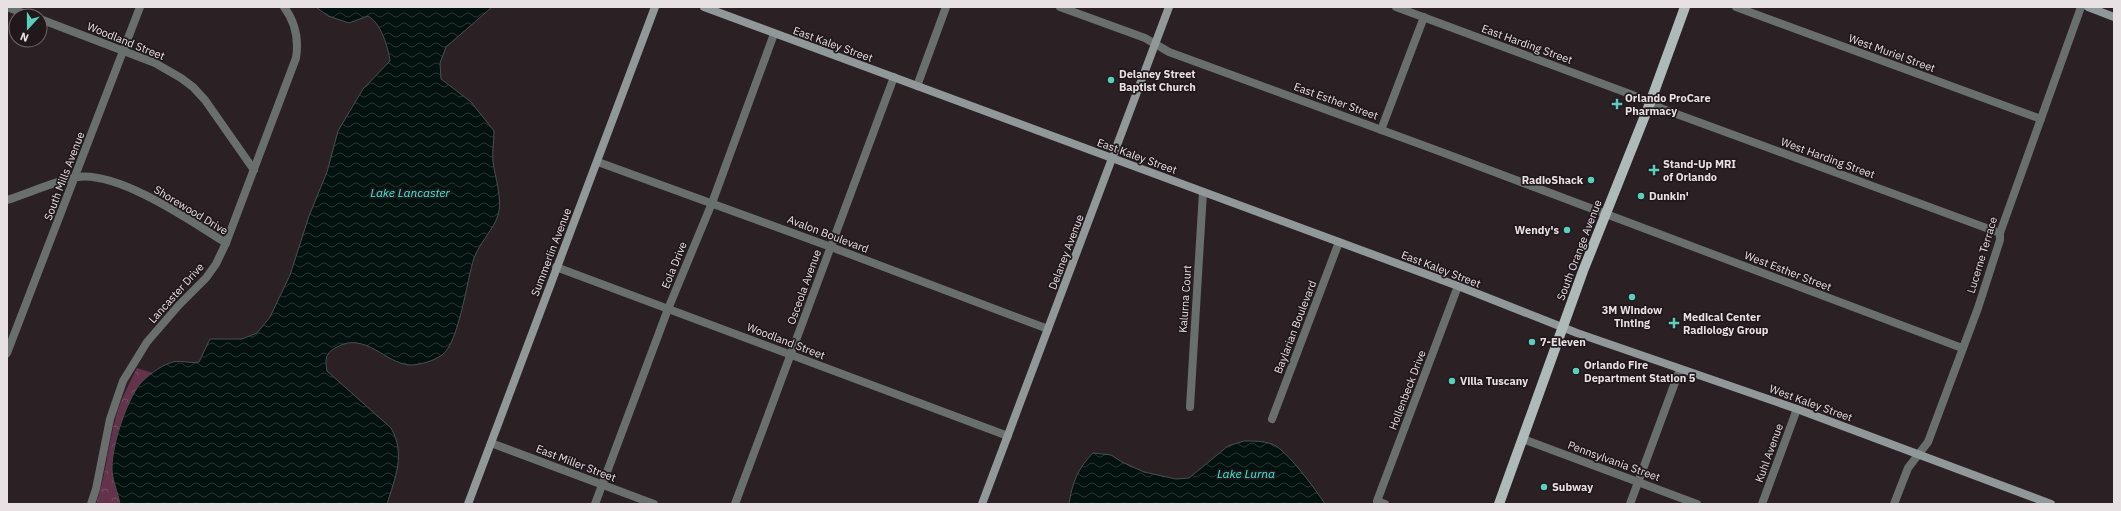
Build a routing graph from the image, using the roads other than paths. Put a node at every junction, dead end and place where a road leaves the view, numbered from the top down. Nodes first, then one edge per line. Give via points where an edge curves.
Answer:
1 (140, 7) edge
2 (284, 7) edge
3 (655, 7) edge
4 (704, 7) edge
5 (946, 7) edge
6 (1060, 7) edge
7 (1169, 7) edge
8 (1396, 7) edge
9 (1685, 7) edge
10 (1736, 7) edge
11 (2081, 7) edge
12 (2088, 7) edge
13 (1424, 17) junction
14 (2114, 17) edge
15 (48, 22) edge
16 (774, 34) junction
17 (1156, 44) junction
18 (124, 51) junction
19 (894, 77) junction
20 (917, 86) junction
21 (1650, 103) junction
22 (2041, 119) junction
23 (1381, 130) junction
24 (1113, 159) junction
25 (598, 162) junction
26 (254, 170) junction
27 (76, 177) junction
28 (1203, 192) junction
29 (7, 200) edge
30 (712, 203) junction
31 (1606, 214) junction
32 (2000, 233) junction
33 (1339, 242) junction
34 (226, 243) junction
35 (831, 247) junction
36 (556, 267) junction
37 (1458, 286) junction
38 (668, 309) junction
39 (1563, 327) junction
40 (1048, 329) junction
41 (1962, 348) junction
42 (7, 353) edge
43 (791, 355) junction
44 (1680, 370) junction
45 (1190, 408) dead end
46 (1797, 409) junction
47 (1272, 419) dead end
48 (1008, 436) junction
49 (1523, 439) junction
50 (491, 442) junction
51 (1918, 454) junction
52 (1638, 482) junction
53 (602, 484) junction
54 (1381, 503) edge
55 (91, 504) edge
56 (468, 504) edge
57 (595, 504) edge
58 (654, 504) edge
59 (735, 504) edge
60 (982, 504) edge
61 (1500, 504) edge
62 (1630, 504) edge
63 (1697, 504) edge
64 (1762, 504) edge
65 (1894, 504) edge
66 (2051, 504) edge

1 - 18 street, South Mills Avenue
2 - 26 street, Lancaster Drive via 296,29 299,44
3 - 25 street, Summerlin Avenue
4 - 16 street, East Kaley Street
5 - 20 street
6 - 17 street, East Esther Street
7 - 17 street, Delaney Avenue
8 - 13 street, East Harding Street
9 - 21 main road, South Orange Avenue
10 - 22 street, West Muriel Street
11 - 22 street, Lucerne Terrace
12 - 14 street
13 - 21 street, East Harding Street via 1638,96
13 - 23 street
15 - 18 street, Woodland Street
16 - 19 street, East Kaley Street
16 - 30 street, Eola Drive
17 - 23 street, East Esther Street via 1169,52
17 - 24 street, Delaney Avenue
18 - 26 street, Woodland Street via 156,63 193,87
18 - 27 street, South Mills Avenue
19 - 20 street, East Kaley Street
19 - 35 street, Osceola Avenue
20 - 24 street, East Kaley Street
21 - 31 main road, South Orange Avenue
21 - 32 street, West Harding Street
22 - 32 street, Lucerne Terrace
23 - 31 street, East Esther Street
24 - 28 street, East Kaley Street
24 - 40 street, Delaney Avenue
25 - 30 street, Avalon Boulevard
25 - 36 street, Summerlin Avenue
26 - 34 street, Lancaster Drive
27 - 29 street, Shorewood Drive
27 - 34 street, Shorewood Drive via 109,181 146,196 166,205
27 - 42 street, South Mills Avenue
28 - 33 street, East Kaley Street
28 - 45 street, Kalurna Court
30 - 35 street, Avalon Boulevard
30 - 38 street, Eola Drive
31 - 39 main road, South Orange Avenue
31 - 41 street, West Esther Street
32 - 41 street, Lucerne Terrace
33 - 37 street, East Kaley Street
33 - 47 street, Baylarian Boulevard
34 - 55 street, Lancaster Drive via 206,278 147,342 123,381 110,419
35 - 40 street, Avalon Boulevard
35 - 43 street, Osceola Avenue
36 - 38 street, Woodland Street
36 - 50 street, Summerlin Avenue
37 - 39 street, East Kaley Street
37 - 54 street, Hollenbeck Drive
38 - 43 street, Woodland Street
38 - 53 street, Eola Drive
39 - 44 street, West Kaley Street
39 - 49 main road, South Orange Avenue
40 - 48 street, Delaney Avenue
41 - 51 street, Lucerne Terrace via 1928,442
43 - 48 street, Woodland Street
43 - 59 street, Osceola Avenue
44 - 46 street, West Kaley Street
44 - 52 street
46 - 51 street, West Kaley Street
46 - 64 street, Kuhl Avenue
48 - 60 street, Delaney Avenue
49 - 52 street, Pennsylvania Street
49 - 61 main road, South Orange Avenue
50 - 53 street, East Miller Street
50 - 56 street, Summerlin Avenue
51 - 65 street, Lucerne Terrace via 1908,468
51 - 66 street, West Kaley Street
52 - 62 street
52 - 63 street, Pennsylvania Street
53 - 57 street, Eola Drive
53 - 58 street, East Miller Street

